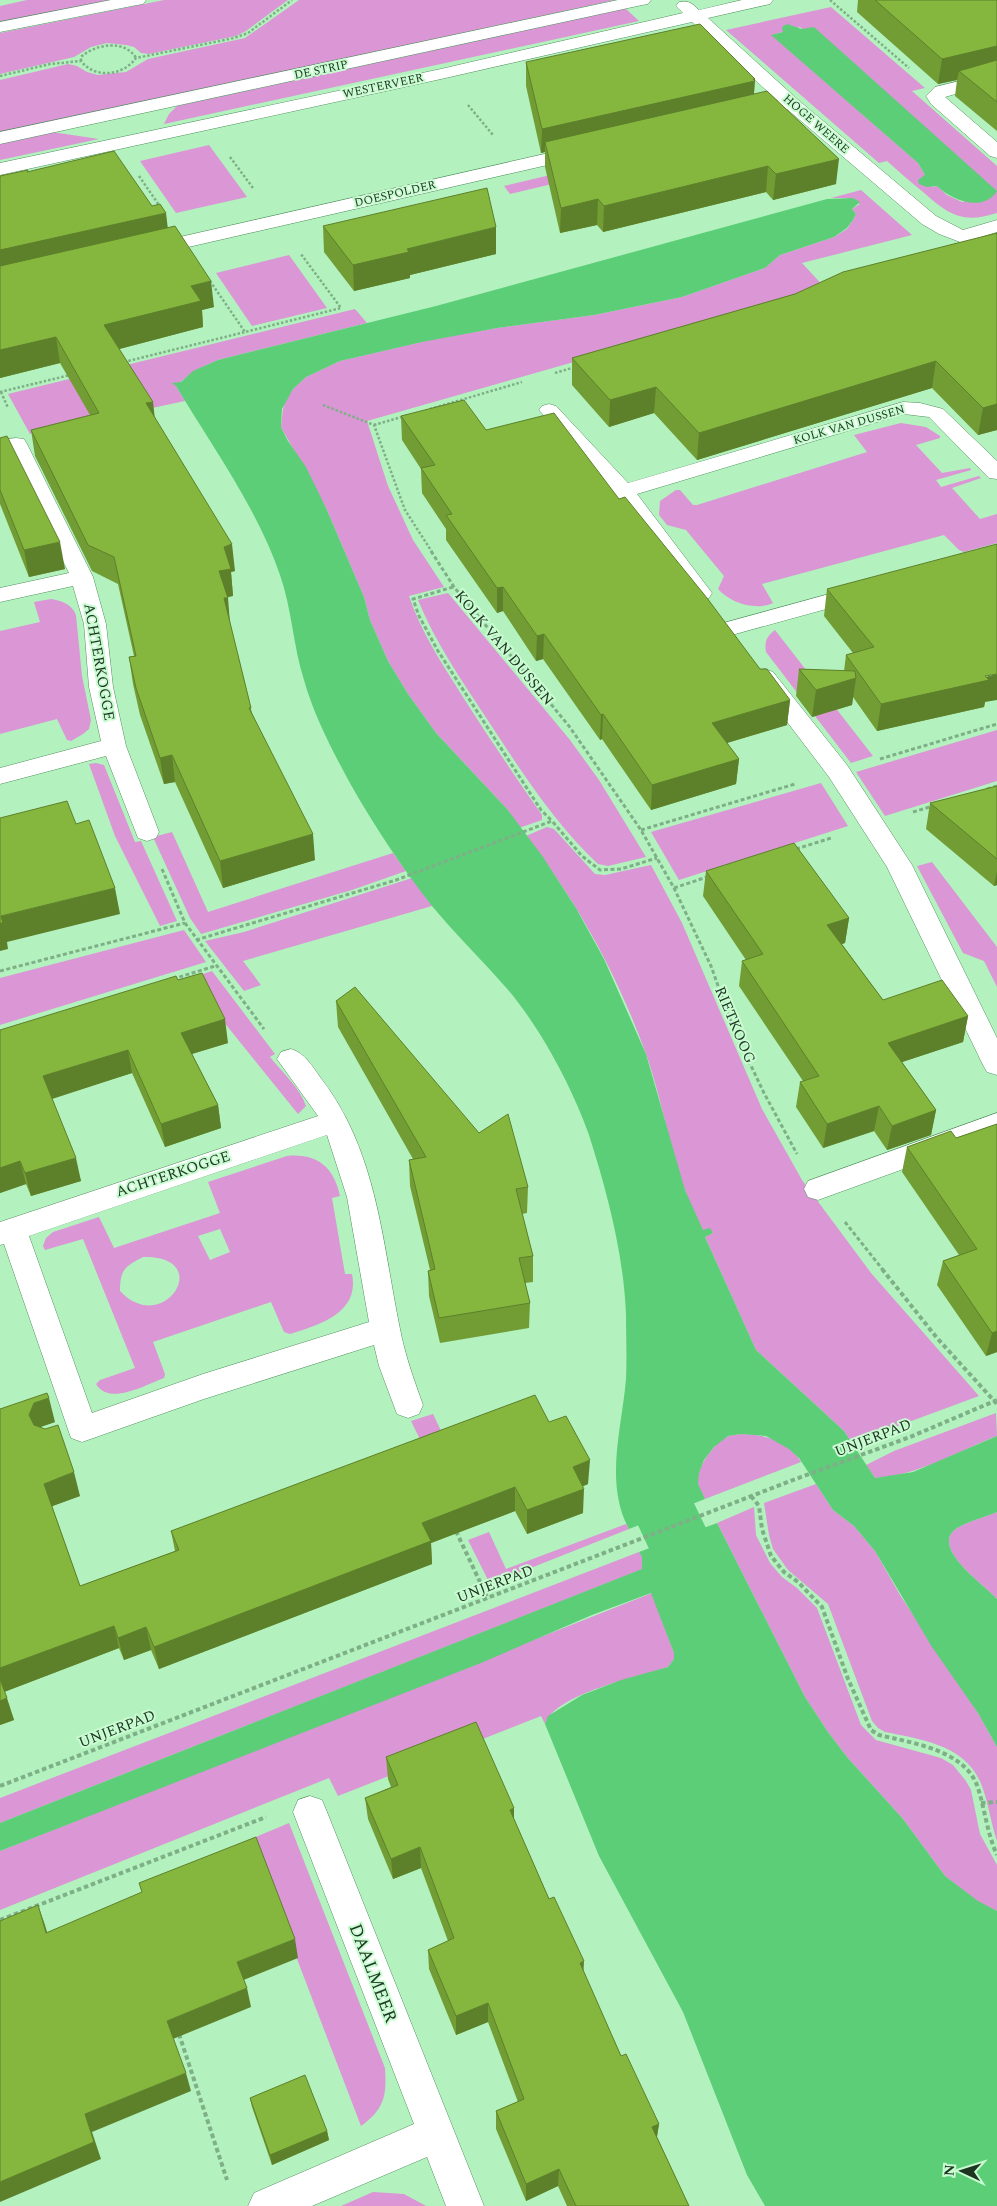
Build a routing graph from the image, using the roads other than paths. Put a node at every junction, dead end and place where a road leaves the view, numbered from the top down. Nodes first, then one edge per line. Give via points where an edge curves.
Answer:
1 (136, 0) edge
2 (642, 0) edge
3 (679, 0) edge
4 (764, 0) edge
5 (695, 15) junction
6 (0, 27) edge
7 (997, 77) edge
8 (791, 103) junction
9 (733, 117) edge
10 (0, 138) edge
11 (597, 148) edge
12 (997, 152) edge
13 (0, 169) edge
14 (997, 226) edge
15 (962, 236) junction
16 (997, 250) edge
17 (136, 254) edge
18 (549, 410) dead end
19 (16, 444) dead end
20 (997, 472) edge
21 (624, 492) junction
22 (82, 577) junction
23 (882, 586) edge
24 (0, 595) edge
25 (730, 631) junction
26 (114, 746) junction
27 (0, 776) edge
28 (146, 832) road end
29 (291, 1058) road end
30 (997, 1065) edge
31 (335, 1121) junction
32 (997, 1124) edge
33 (818, 1189) road end
34 (6, 1232) edge
35 (385, 1329) junction
36 (408, 1405) dead end
37 (82, 1429) junction
38 (52, 1438) edge
39 (310, 1812) road end
40 (436, 2134) junction
41 (267, 2206) edge
42 (465, 2206) edge

1 - 6 street
2 - 10 street, DE STRIP
3 - 5 street, HOGE WEERE
4 - 5 street, WESTERVEER
5 - 8 street, HOGE WEERE
5 - 13 street, WESTERVEER via 441,74
7 - 12 street via 940,91 935,96
8 - 9 street
8 - 15 street, HOGE WEERE via 929,220
11 - 17 street, DOESPOLDER
14 - 15 street
15 - 16 street, HOGE WEERE
18 - 21 street
19 - 22 street, ACHTERKOGGE
20 - 21 street, KOLK VAN DUSSEN via 936,413 903,408
21 - 25 street
22 - 24 street
22 - 26 street, ACHTERKOGGE via 95,624 101,687
23 - 25 street
25 - 30 street via 838,771 899,865
26 - 27 street
26 - 28 street, ACHTERKOGGE
29 - 31 street
31 - 34 street, ACHTERKOGGE
31 - 35 street via 356,1174
32 - 33 street
34 - 37 street, ACHTERKOGGE
35 - 36 street
35 - 37 street
37 - 38 street
39 - 40 street, DAALMEER
40 - 41 street
40 - 42 street, DAALMEER

